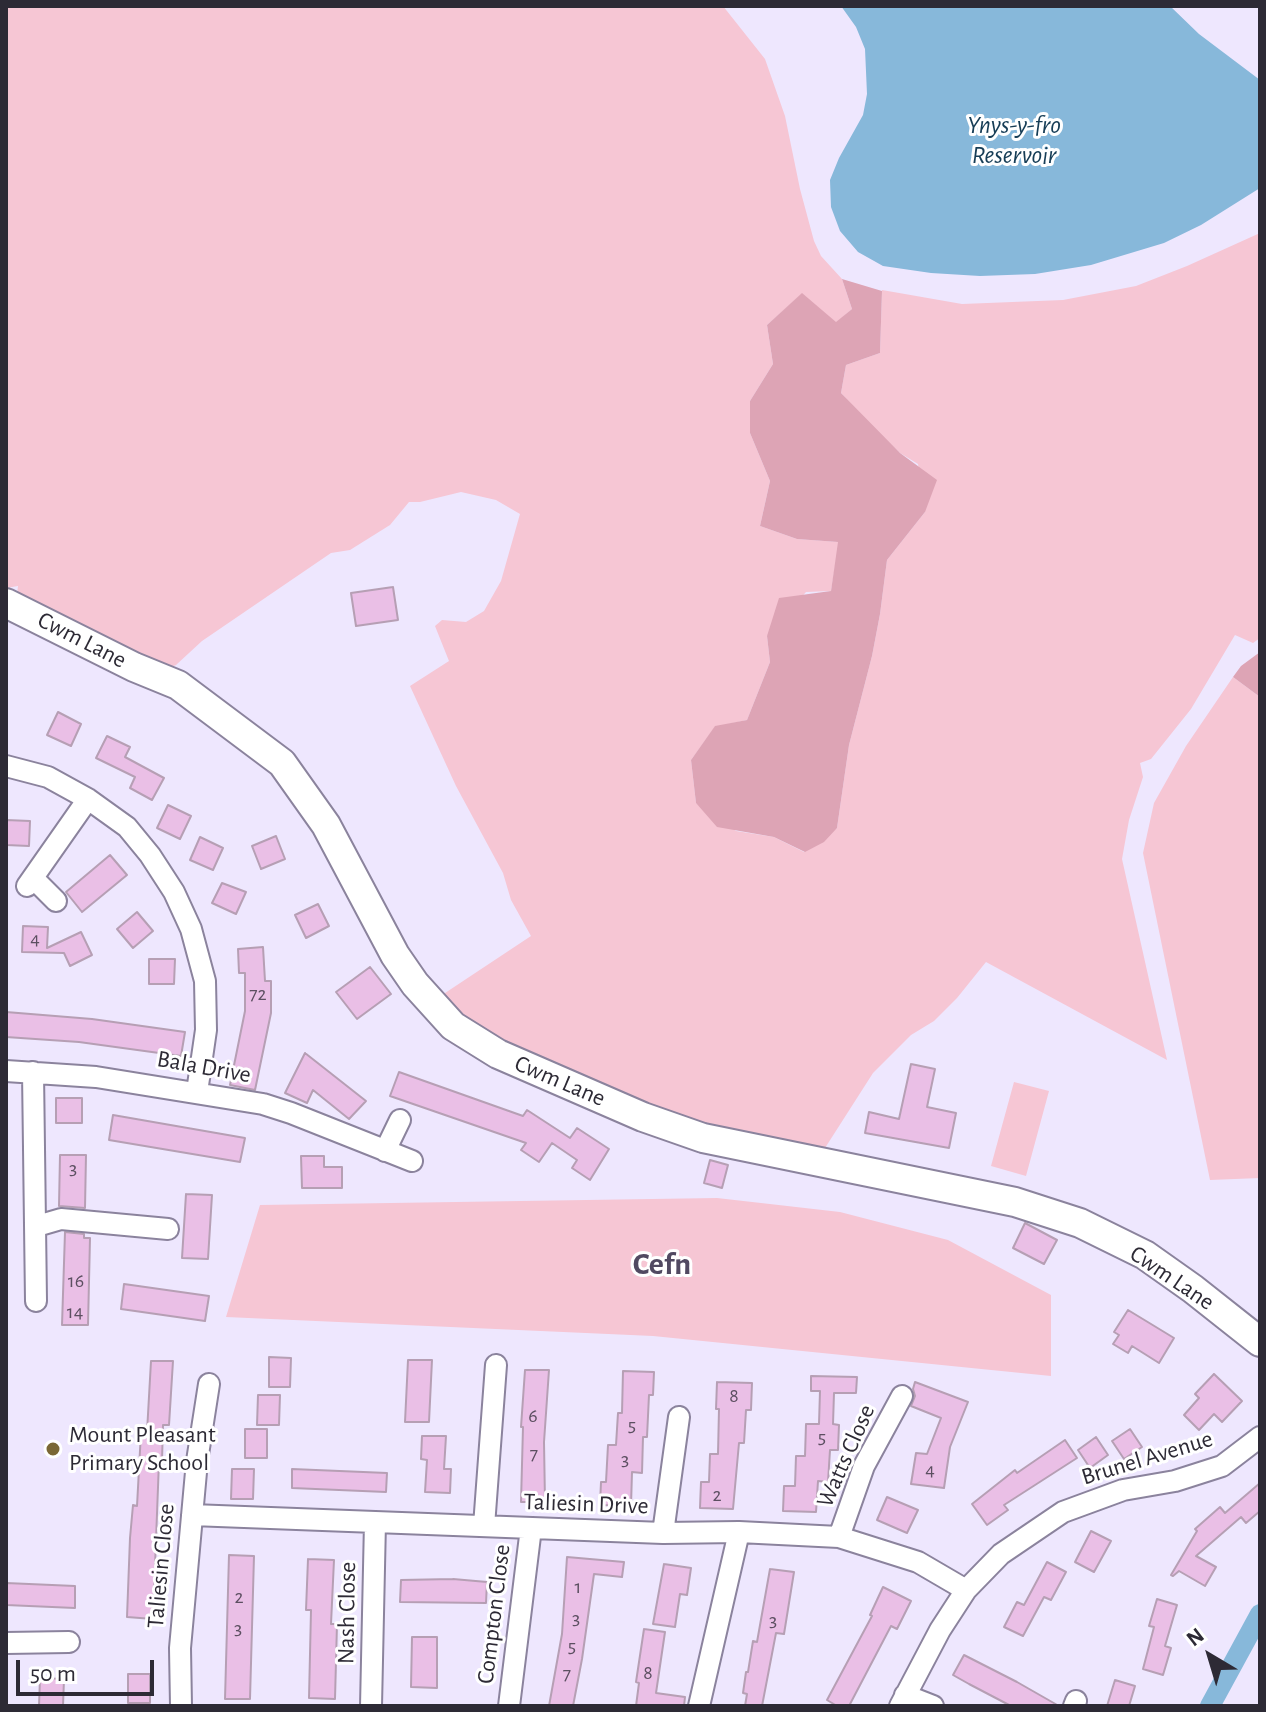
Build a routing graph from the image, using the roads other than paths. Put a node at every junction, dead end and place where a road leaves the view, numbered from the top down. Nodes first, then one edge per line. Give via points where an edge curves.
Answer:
1 (6, 603) edge
2 (6, 766) edge
3 (88, 799) junction
4 (56, 901) dead end
5 (6, 1071) edge
6 (33, 1072) junction
7 (197, 1092) junction
8 (400, 1120) dead end
9 (385, 1151) junction
10 (412, 1161) dead end
11 (37, 1226) junction
12 (168, 1229) dead end
13 (36, 1301) dead end
14 (1260, 1342) edge
15 (496, 1365) dead end
16 (209, 1384) dead end
17 (902, 1396) dead end
18 (679, 1417) dead end
19 (1260, 1437) edge
20 (192, 1515) junction
21 (375, 1522) junction
22 (484, 1526) junction
23 (531, 1528) junction
24 (739, 1532) junction
25 (663, 1533) junction
26 (839, 1537) junction
27 (966, 1590) junction
28 (69, 1642) dead end
29 (6, 1643) edge
30 (903, 1700) edge
31 (181, 1706) edge
32 (371, 1706) edge
33 (509, 1706) edge
34 (699, 1706) edge
35 (933, 1706) edge

1 - 14 street, Cwm Lane via 178,685 282,763 326,825 415,984 453,1026 498,1054 703,1138 1015,1202 1080,1223 1145,1255
2 - 3 street via 48,777
3 - 4 street via 30,882
3 - 7 street via 127,827 150,855 191,929 205,981 206,1030
5 - 6 street, Bala Drive
6 - 7 street, Bala Drive
6 - 11 street
7 - 9 street, Bala Drive via 263,1104
8 - 9 street
9 - 10 street, Bala Drive
11 - 12 street via 61,1219
11 - 13 street
15 - 22 street
16 - 20 street, Taliesin Close
17 - 26 street, Watts Close via 864,1466
18 - 25 street
19 - 27 street, Brunel Avenue via 1222,1466 1123,1490 1063,1512 1001,1554
20 - 21 street, Taliesin Drive
20 - 31 street, Taliesin Close via 180,1648
21 - 22 street, Taliesin Drive
21 - 32 street, Nash Close
22 - 23 street, Taliesin Drive
23 - 25 street, Taliesin Drive
23 - 33 street, Compton Close
24 - 25 street, Taliesin Drive
24 - 26 street, Taliesin Drive
24 - 34 street
26 - 27 street, Taliesin Drive via 918,1562
27 - 30 street, Brunel Avenue
28 - 29 street
30 - 35 street

